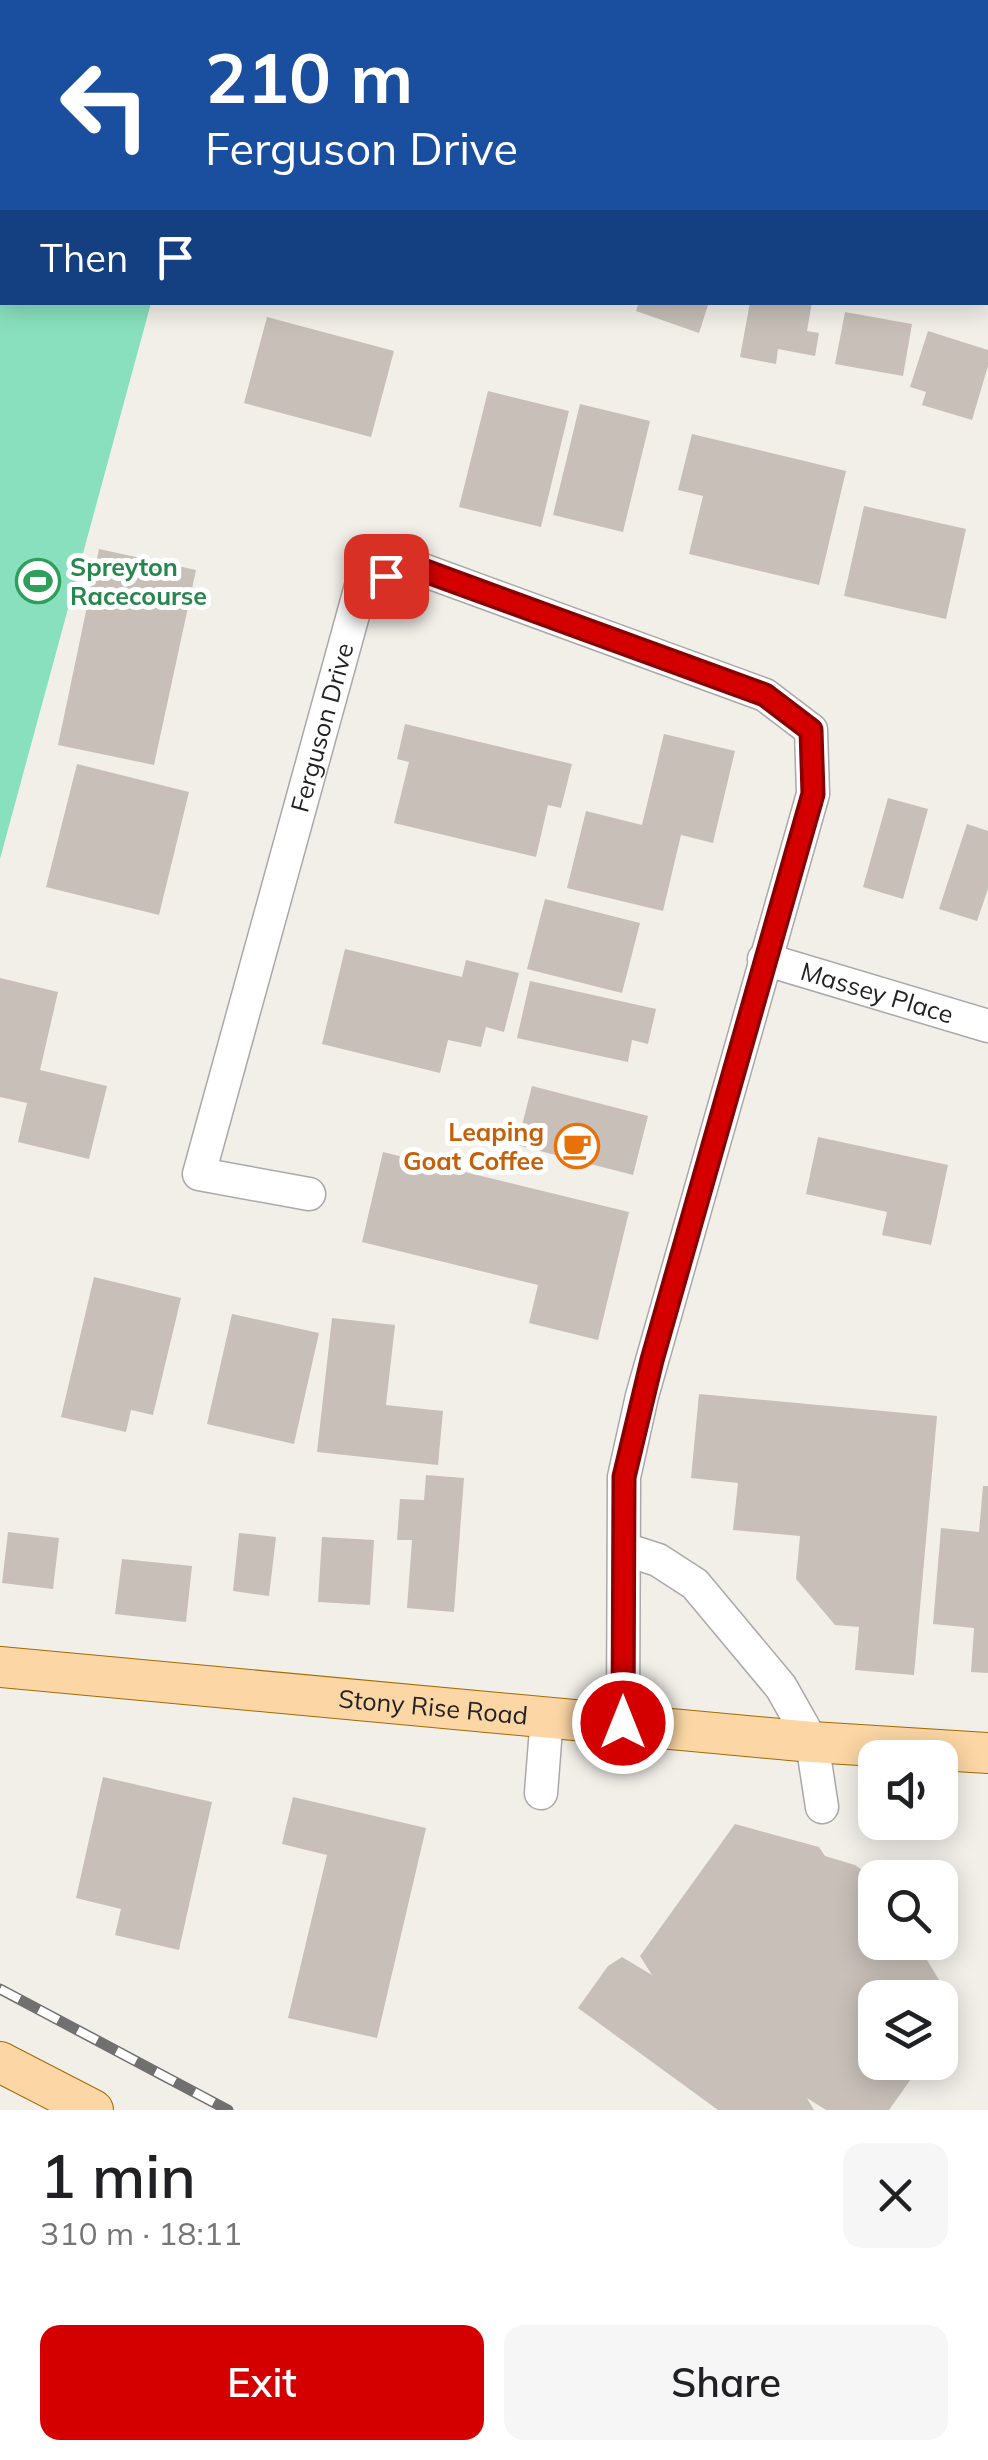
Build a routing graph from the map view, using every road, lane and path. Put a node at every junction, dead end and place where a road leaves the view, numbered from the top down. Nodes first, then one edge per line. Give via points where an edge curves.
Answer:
1 (764, 959) junction
2 (988, 1026) edge
3 (308, 1194) dead end
4 (624, 1549) junction
5 (0, 1667) edge
6 (547, 1716) junction
7 (623, 1723) junction
8 (812, 1742) junction
9 (988, 1752) edge
10 (542, 1793) dead end
11 (822, 1807) dead end
12 (0, 2062) edge
13 (92, 2110) edge

1 - 2 street, Massey Place
1 - 3 street, Ferguson Drive via 813,794 811,730 765,695 412,566 361,586 199,1174
1 - 4 street, Ferguson Drive via 642,1396 624,1477
4 - 7 street, Ferguson Drive
4 - 8 street via 658,1560 695,1584 781,1686
5 - 6 main road, Stony Rise Road
6 - 7 main road, Stony Rise Road
6 - 10 street
7 - 8 main road, Stony Rise Road
8 - 9 main road, Stony Rise Road
8 - 11 street
12 - 13 main road

